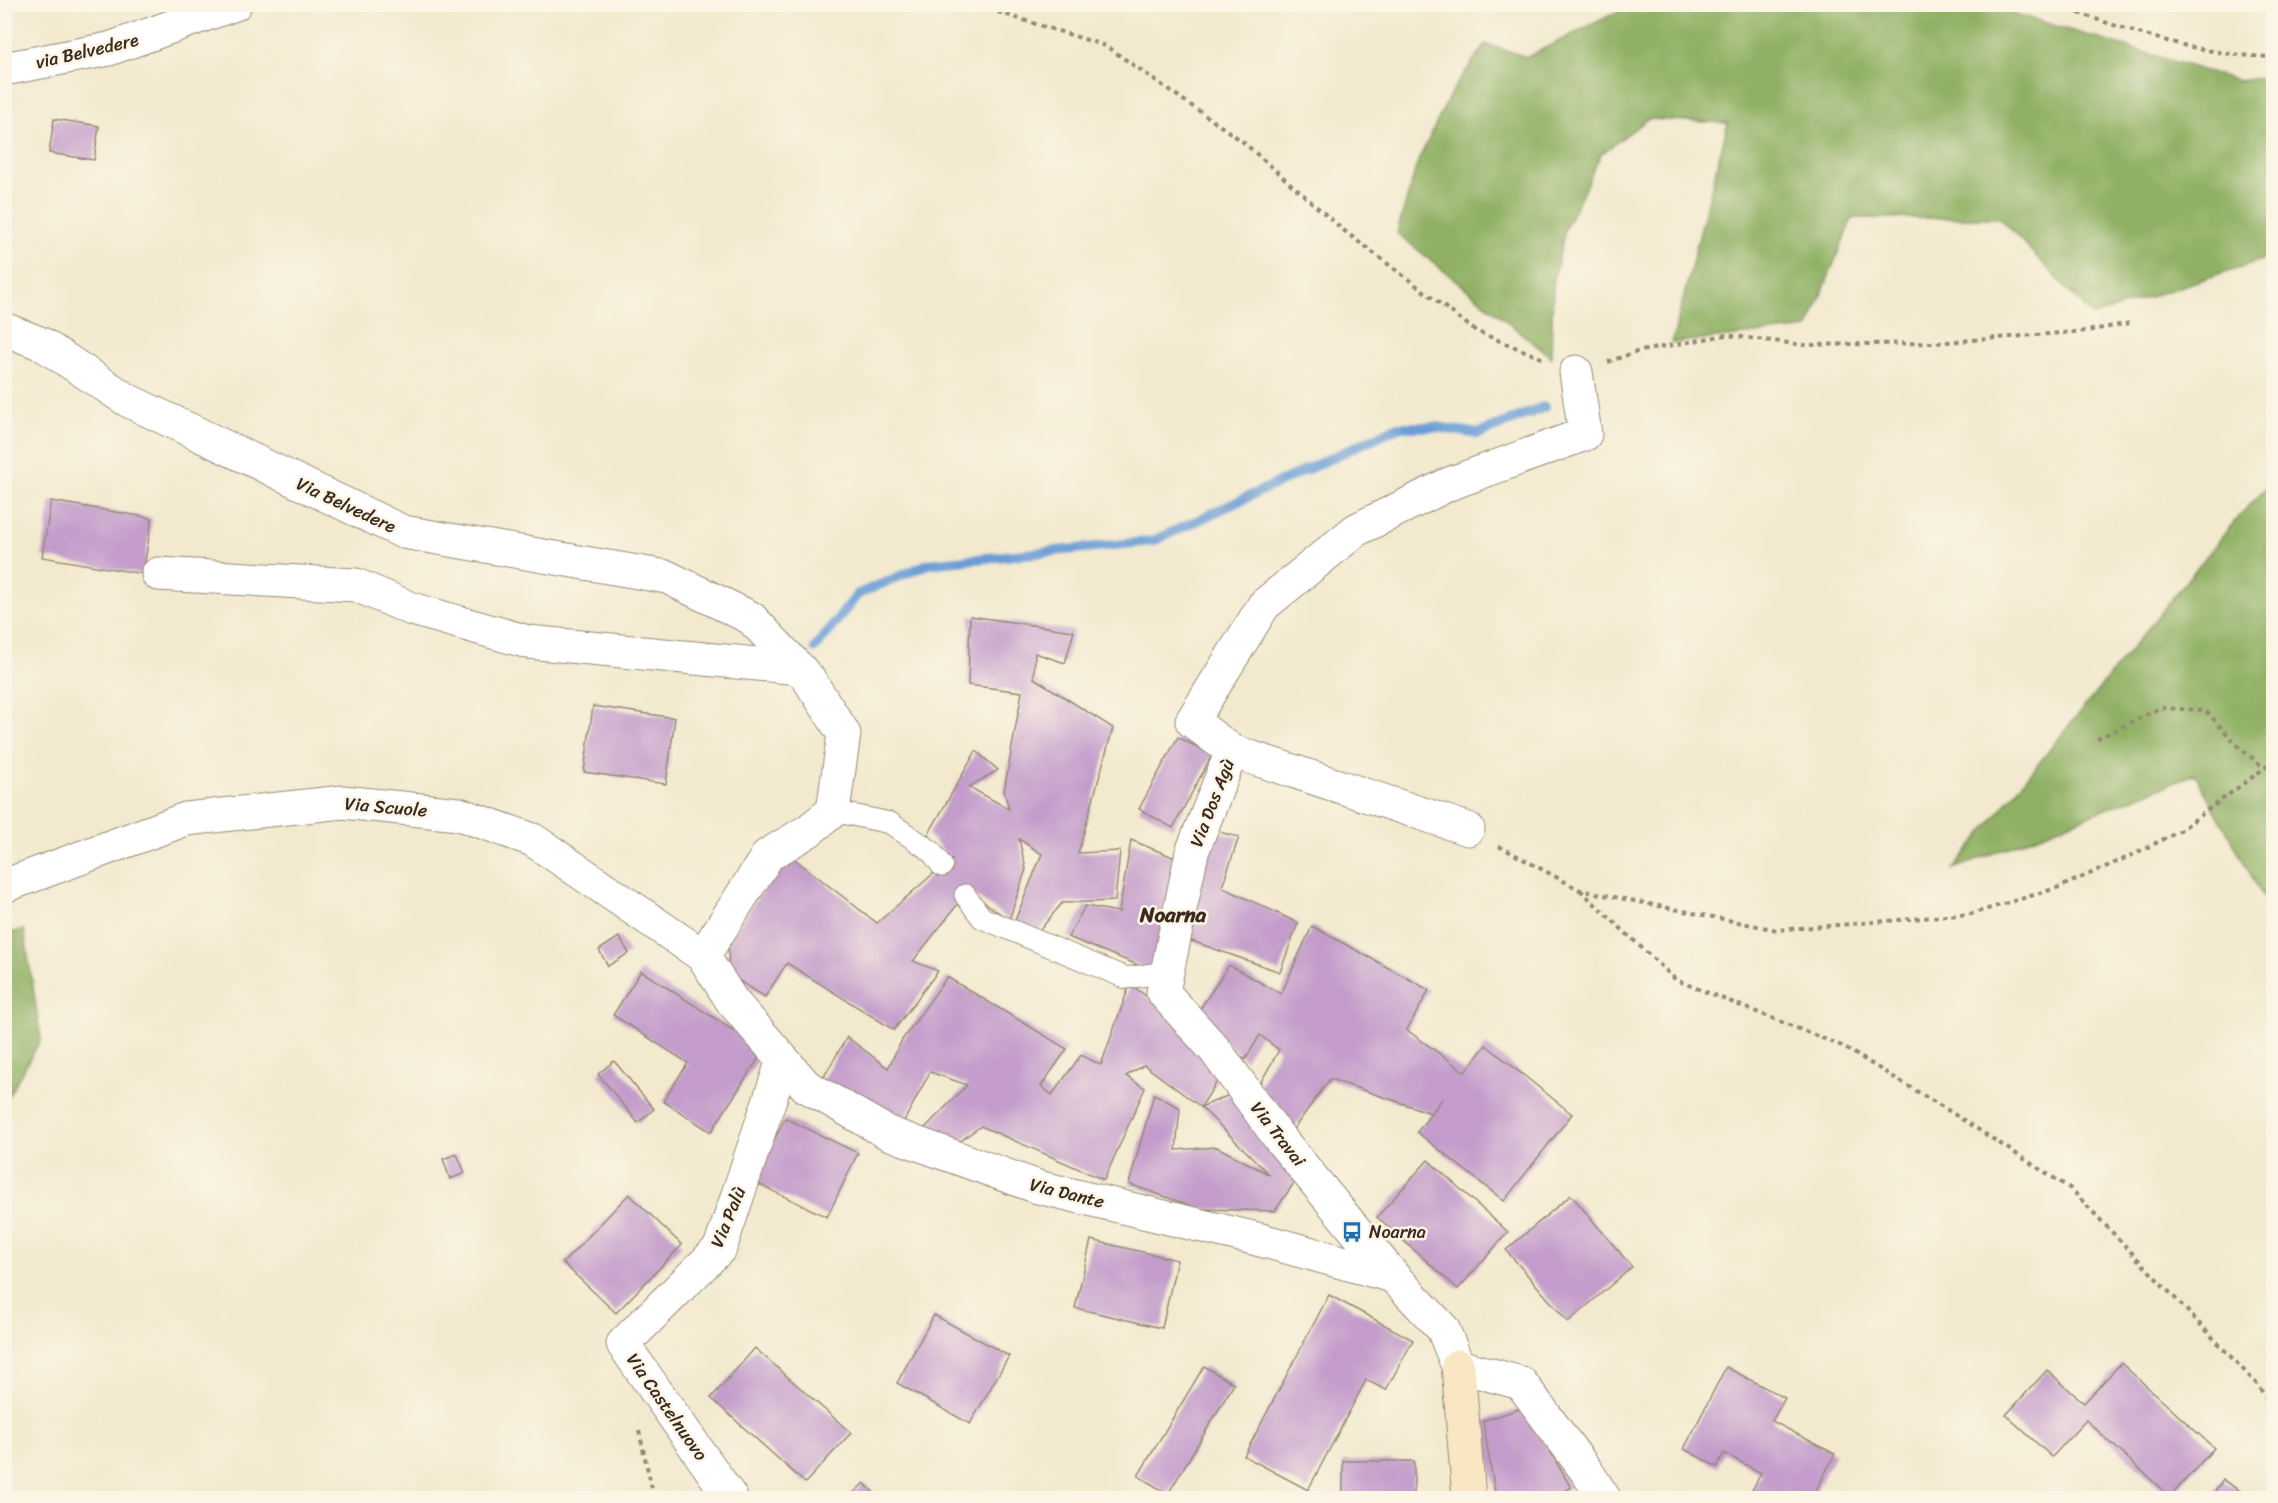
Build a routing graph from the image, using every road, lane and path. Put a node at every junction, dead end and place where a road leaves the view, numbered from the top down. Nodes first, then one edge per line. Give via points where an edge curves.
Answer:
1 (235, 4) edge
2 (972, 4) edge
3 (2053, 4) edge
4 (2274, 57) edge
5 (4, 69) edge
6 (2130, 323) dead end
7 (4, 329) edge
8 (1576, 372) junction
9 (158, 574) dead end
10 (799, 668) junction
11 (2097, 738) dead end
12 (1232, 751) junction
13 (2274, 761) edge
14 (2264, 768) junction
15 (833, 811) junction
16 (1468, 829) joint
17 (942, 866) dead end
18 (4, 886) edge
19 (1580, 890) junction
20 (965, 896) dead end
21 (703, 956) junction
22 (1165, 982) junction
23 (783, 1060) junction
24 (1393, 1276) junction
25 (623, 1344) joint
26 (1458, 1366) junction
27 (2274, 1409) edge
28 (731, 1498) edge
29 (1469, 1498) edge
30 (1604, 1498) edge

1 - 5 street, via Belvedere via 109,49
2 - 8 path via 1106,46 1242,141 1342,229 1476,331
3 - 4 path via 2118,27 2213,52
6 - 8 path via 2087,331 1934,343 1804,345 1726,335 1636,352
7 - 10 street, Via Belvedere via 42,344 127,400 403,532 667,577 751,618
8 - 12 street via 1585,434 1449,484 1356,530 1264,604 1192,721
9 - 10 street via 356,585 412,609 528,642
10 - 15 street, Via Belvedere via 844,734
11 - 14 path via 2160,708 2205,710
12 - 16 street, Via Dos Agù
12 - 22 street, Via Dos Agù via 1192,852
13 - 14 path
14 - 19 path via 2178,832 2140,851 2060,887 1971,914 1777,930
15 - 17 lane via 890,823 931,852
15 - 21 street via 768,855
16 - 19 path
18 - 21 street, Via Scuole via 186,819 355,803 459,814 532,840
19 - 27 path via 1676,980 1842,1046 2071,1190 2256,1383
20 - 22 lane via 982,918 1125,978
21 - 23 street, Via Dante via 732,1001
22 - 24 street, Via Travai via 1280,1139
23 - 24 street, Via Dante via 806,1086 888,1133 1038,1187
23 - 25 street, Via Palù via 720,1248
24 - 26 street via 1443,1329
25 - 28 street, Via Castelnuovo
26 - 29 street
26 - 30 street via 1521,1383

